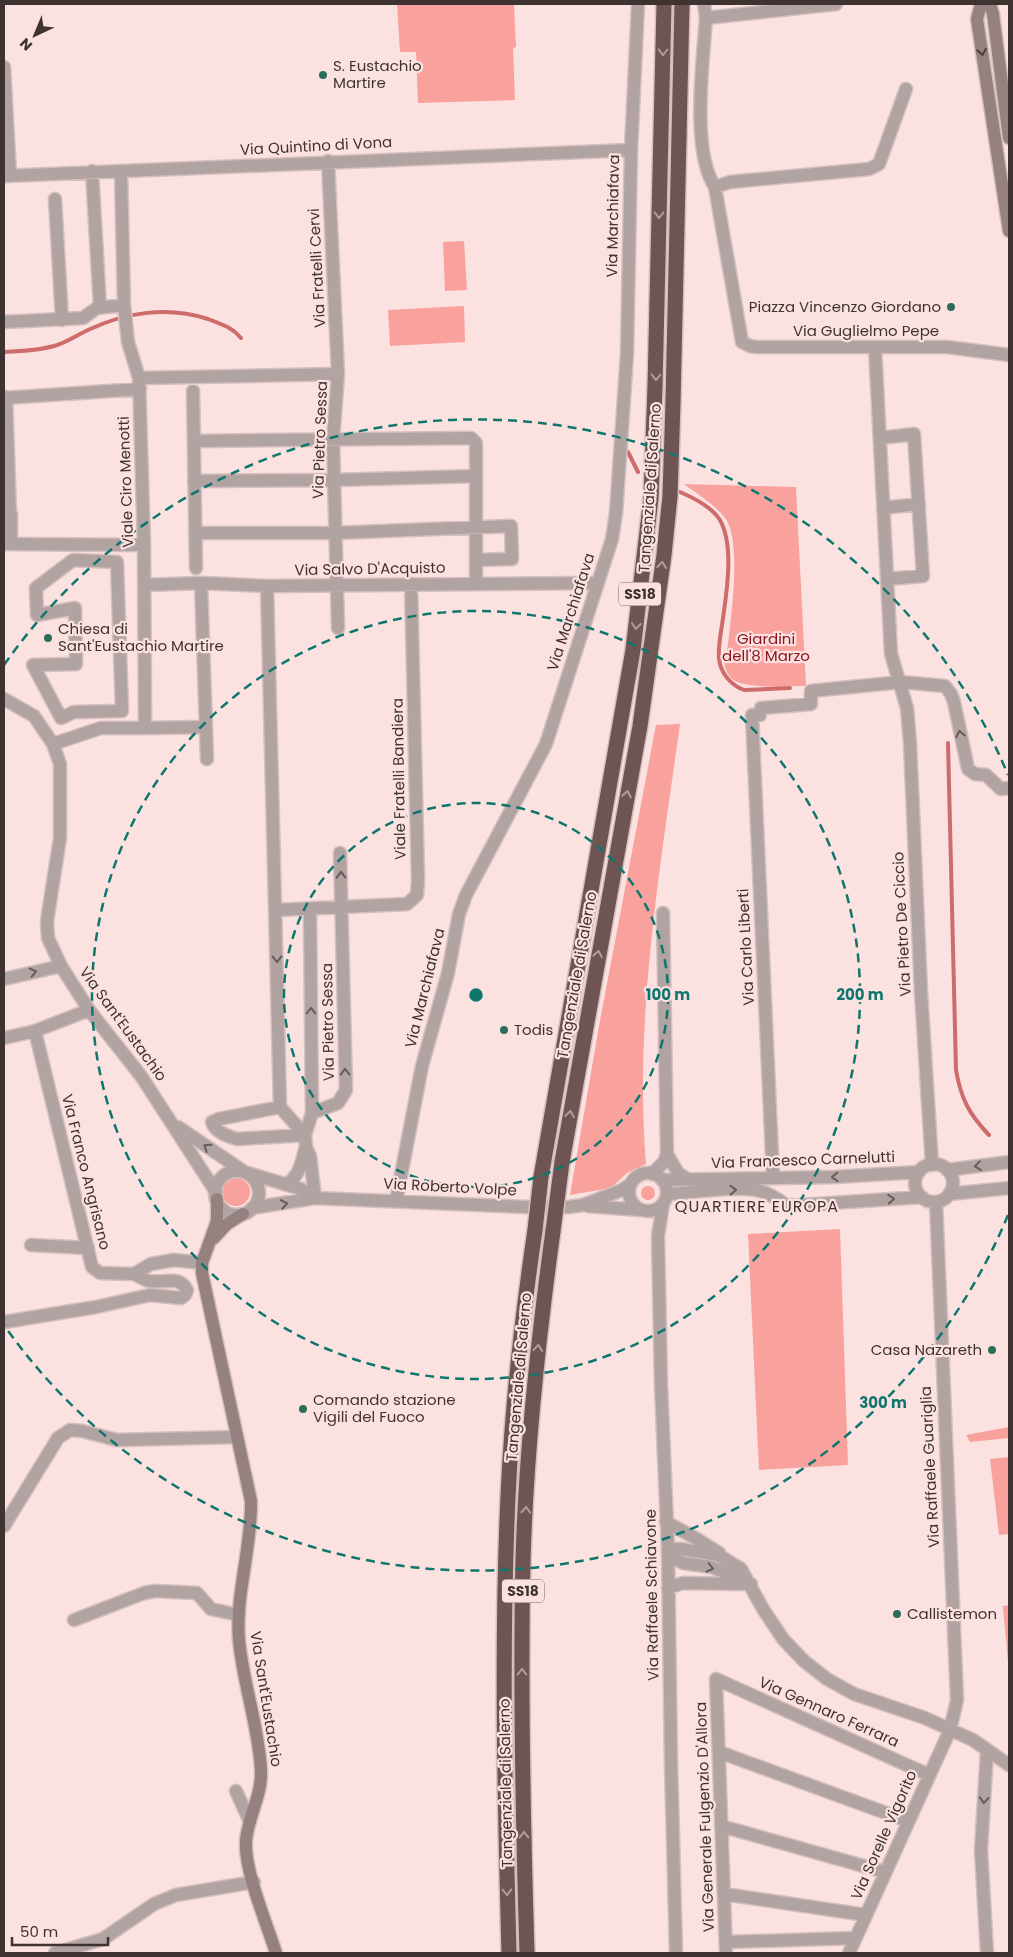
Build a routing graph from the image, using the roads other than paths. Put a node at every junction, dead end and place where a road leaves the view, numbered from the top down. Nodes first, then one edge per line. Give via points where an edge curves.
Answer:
1 (638, 4) edge
2 (664, 4) edge
3 (682, 4) edge
4 (704, 4) edge
5 (832, 4) edge
6 (981, 4) edge
7 (990, 4) edge
8 (706, 18) junction
9 (4, 66) edge
10 (906, 89) dead end
11 (1009, 138) edge
12 (631, 150) junction
13 (328, 161) junction
14 (92, 171) junction
15 (121, 171) junction
16 (7, 176) edge
17 (714, 187) junction
18 (55, 199) dead end
19 (1009, 231) edge
20 (124, 304) junction
21 (100, 307) junction
22 (62, 320) junction
23 (4, 322) edge
24 (875, 347) junction
25 (1009, 355) edge
26 (338, 374) junction
27 (140, 384) junction
28 (193, 391) dead end
29 (5, 397) edge
30 (880, 438) junction
31 (333, 440) junction
32 (194, 442) junction
33 (476, 476) junction
34 (194, 480) junction
35 (334, 480) junction
36 (919, 504) junction
37 (883, 508) junction
38 (476, 528) junction
39 (195, 533) junction
40 (334, 533) junction
41 (8, 542) edge
42 (144, 545) junction
43 (476, 560) junction
44 (196, 568) dead end
45 (887, 579) junction
46 (201, 583) junction
47 (597, 583) junction
48 (411, 584) junction
49 (476, 584) junction
50 (145, 585) junction
51 (267, 586) junction
52 (336, 586) junction
53 (338, 628) dead end
54 (901, 682) junction
55 (4, 699) edge
56 (122, 711) joint
57 (206, 727) junction
58 (145, 728) junction
59 (53, 744) junction
60 (207, 758) dead end
61 (1009, 788) edge
62 (340, 853) dead end
63 (342, 907) junction
64 (310, 908) junction
65 (276, 910) junction
66 (664, 913) dead end
67 (61, 966) junction
68 (4, 979) edge
69 (89, 1010) junction
70 (35, 1031) junction
71 (4, 1038) edge
72 (280, 1107) junction
73 (312, 1112) junction
74 (172, 1122) junction
75 (306, 1141) junction
76 (667, 1154) junction
77 (1009, 1162) edge
78 (932, 1165) junction
79 (947, 1170) junction
80 (245, 1172) junction
81 (919, 1172) junction
82 (657, 1177) junction
83 (773, 1177) junction
84 (689, 1180) junction
85 (287, 1184) junction
86 (631, 1184) junction
87 (1009, 1188) edge
88 (949, 1194) junction
89 (216, 1195) junction
90 (922, 1197) junction
91 (315, 1198) junction
92 (665, 1199) junction
93 (396, 1201) junction
94 (936, 1202) junction
95 (583, 1205) junction
96 (641, 1210) junction
97 (248, 1211) junction
98 (658, 1236) junction
99 (210, 1241) junction
100 (31, 1245) dead end
101 (88, 1248) junction
102 (202, 1263) junction
103 (134, 1274) junction
104 (4, 1322) edge
105 (238, 1437) junction
106 (666, 1522) junction
107 (4, 1526) edge
108 (668, 1552) junction
109 (734, 1563) junction
110 (751, 1584) junction
111 (668, 1588) junction
112 (239, 1615) junction
113 (74, 1620) dead end
114 (716, 1679) joint
115 (950, 1730) junction
116 (987, 1751) junction
117 (719, 1752) junction
118 (1009, 1765) edge
119 (928, 1775) junction
120 (236, 1791) dead end
121 (250, 1822) junction
122 (908, 1822) junction
123 (722, 1826) junction
124 (524, 1862) junction
125 (885, 1872) junction
126 (254, 1882) junction
127 (724, 1894) junction
128 (866, 1915) junction
129 (855, 1938) junction
130 (726, 1948) edge
131 (55, 1953) edge
132 (276, 1953) edge
133 (509, 1953) edge
134 (527, 1953) edge
135 (538, 1953) edge
136 (676, 1953) edge
137 (849, 1953) edge
138 (987, 1953) edge

1 - 12 street, Via Marchiafava
2 -> 133 highway, Tangenziale di Salerno / SS18, bridge via 651,498 631,660 541,1177 517,1376 508,1496 503,1665
124 -> 3 highway, Tangenziale di Salerno / SS18, bridge via 523,1561 531,1428 562,1162 640,726 664,555 670,496
4 - 8 street
5 - 8 street
6 -> 19 street via 977,19
7 - 11 street
8 - 17 street via 700,104 705,164
9 - 16 street
10 - 17 street via 879,164 869,169 730,182
12 - 13 street, Via Quintino di Vona
12 - 47 street, Via Marchiafava via 627,354 616,513 612,538
13 - 15 street, Via Quintino di Vona
13 - 26 street, Via Fratelli Cervi
14 - 15 street, Via Quintino di Vona
14 - 16 street, Via Quintino di Vona
14 - 21 street
15 - 20 street, Viale Ciro Menotti
17 - 24 street, Via Guglielmo Pepe via 742,342 750,346
18 - 22 street
20 - 21 street
20 - 27 street, Viale Ciro Menotti via 128,342
21 - 22 street via 83,318
22 - 23 street
24 - 25 street, Via Guglielmo Pepe via 947,347
24 - 30 street, Via Pietro De Ciccio
26 - 27 street, Via Pietro Sessa
26 - 31 street, Via Pietro Sessa
27 - 29 street, Via Pietro Sessa
27 - 42 street, Viale Ciro Menotti
28 - 32 street
29 - 41 street via 10,514
30 - 36 street via 914,434
30 - 37 street, Via Pietro De Ciccio
31 - 32 street
31 - 33 street via 471,438 476,443
31 - 35 street, Via Pietro Sessa
32 - 34 street
33 - 35 street
33 - 38 street
34 - 35 street
34 - 39 street
35 - 40 street, Via Pietro Sessa
36 - 37 street
36 - 45 street via 923,576
37 - 45 street, Via Pietro De Ciccio
38 - 40 street
38 - 43 street
38 - 43 street via 511,526 512,559
39 - 40 street
39 - 44 street
40 - 52 street, Via Pietro Sessa
41 - 42 street
42 - 50 street, Viale Ciro Menotti
43 - 49 street
45 - 54 street, Via Pietro De Ciccio via 891,654
46 - 50 street, Via Salvo D'Acquisto
46 - 51 street, Via Salvo D'Acquisto
46 - 57 street
47 - 49 street, Via Salvo D'Acquisto
47 - 93 street, Via Marchiafava via 546,744 466,895 422,1066
48 - 49 street, Via Salvo D'Acquisto
48 - 52 street, Via Salvo D'Acquisto
48 - 63 street, Viale Fratelli Bandiera via 417,895 407,904
50 - 58 street, Viale Ciro Menotti
51 - 52 street, Via Salvo D'Acquisto
51 - 65 street
52 - 53 street, Via Pietro Sessa
61 -> 54 street via 1002,789 986,775 971,772 967,766 954,702 948,689 939,684
54 - 78 street, Via Pietro De Ciccio via 910,743
54 - 83 street, Via Carlo Liberti via 810,691 811,704 761,708 760,715 752,715
55 - 59 street, Via Sant'Eustachio via 34,716
56 - 56 street via 117,562 73,560 36,588 37,615 75,608 76,664 33,665 61,718 74,712
57 - 58 street
57 - 60 street
58 - 59 street via 101,728
59 - 67 street, Via Sant'Eustachio via 60,764 60,838 47,921 48,938
63 -> 62 street, Via Pietro Sessa
63 - 64 street, Viale Fratelli Bandiera
73 -> 63 street, Via Pietro Sessa via 338,1103 346,1090
64 - 65 street, Viale Fratelli Bandiera
73 -> 64 street
65 -> 72 street
66 - 76 street
68 -> 67 street
67 - 69 street, Via Sant'Eustachio
69 - 70 street
69 - 74 street, Via Sant'Eustachio
70 - 71 street
70 - 101 street, Via Franco Angrisano
72 - 75 street
72 - 75 street via 212,1122 219,1131 237,1139
73 - 75 street
80 -> 74 street, Via Sant'Eustachio
74 - 89 street, Via Sant'Eustachio
75 - 85 street via 301,1170
75 - 91 street
76 - 82 street
76 - 84 street via 678,1173
77 -> 79 street
78 - 79 street
78 - 81 street
79 - 88 street via 952,1180
80 - 85 street, Via Roberto Volpe
80 - 89 street via 232,1171 222,1177
80 - 97 street via 259,1189
81 -> 83 street, Via Francesco Carnelutti
81 - 90 street via 915,1184
82 - 84 street
82 - 86 street via 638,1176
82 - 92 street
83 - 84 street, Via Francesco Carnelutti
85 - 91 street, Via Roberto Volpe
86 - 95 street, Via Roberto Volpe
86 - 96 street via 630,1199
87 - 88 street
88 - 94 street
89 - 97 street via 229,1213
89 - 99 street, Via Sant'Eustachio via 217,1221
92 -> 90 street, Via Francesco Carnelutti via 740,1189 758,1190 787,1206
90 - 94 street
91 - 93 street, Via Roberto Volpe
97 -> 91 street, Via Roberto Volpe
92 - 96 street via 658,1209
92 - 98 street, Via Raffaele Schiavone
93 - 95 street, Via Roberto Volpe via 528,1207
94 - 115 street, Via Raffaele Guariglia via 957,1700
95 - 96 street, Via Roberto Volpe
96 - 98 street
97 - 99 street, Via Sant'Eustachio via 227,1224
98 - 106 street, Via Raffaele Schiavone
99 - 102 street, Via Sant'Eustachio
100 - 101 street
101 - 103 street, Via Franco Angrisano via 92,1267 100,1273
102 - 103 street, Via Franco Angrisano via 174,1260 151,1264
102 - 105 street, Via Sant'Eustachio
103 - 104 street via 149,1281 177,1280 187,1290 181,1298 150,1296
105 - 107 street via 117,1440 70,1430 58,1438
105 - 112 street, Via Sant'Eustachio via 251,1501
106 - 108 street, Via Raffaele Schiavone
106 - 109 street
108 - 109 street via 681,1548 718,1555
108 -> 110 street via 683,1563 712,1567
108 - 111 street, Via Raffaele Schiavone
109 - 110 street
110 - 111 street via 683,1583
110 - 115 street via 783,1639 827,1679 854,1694
111 - 136 street, Via Raffaele Schiavone
112 - 113 street via 212,1609 197,1593 155,1591
112 - 121 street, Via Sant'Eustachio via 238,1639 261,1772 260,1792
114 - 117 street, Via Generale Fulgenzio D'Allora
114 - 119 street, Via Gennaro Ferrara
115 - 116 street via 973,1740
115 - 119 street, Via Sorelle Vigorito
116 - 118 street
116 -> 138 street via 982,1850
117 - 122 street
117 - 123 street, Via Generale Fulgenzio D'Allora
119 - 122 street, Via Sorelle Vigorito
120 - 121 street
121 - 126 street, Via Sant'Eustachio via 246,1857
122 - 125 street, Via Sorelle Vigorito
123 - 125 street
123 - 127 street, Via Generale Fulgenzio D'Allora
124 - 134 highway, Tangenziale di Salerno / SS18
124 - 135 highway
125 - 128 street, Via Sorelle Vigorito
126 - 131 street via 176,1895 154,1904 103,1939
126 - 132 street, Via Sant'Eustachio
127 - 128 street
127 - 130 street, Via Generale Fulgenzio D'Allora
128 - 129 street, Via Sorelle Vigorito
129 - 130 street
129 - 137 street, Via Sorelle Vigorito

